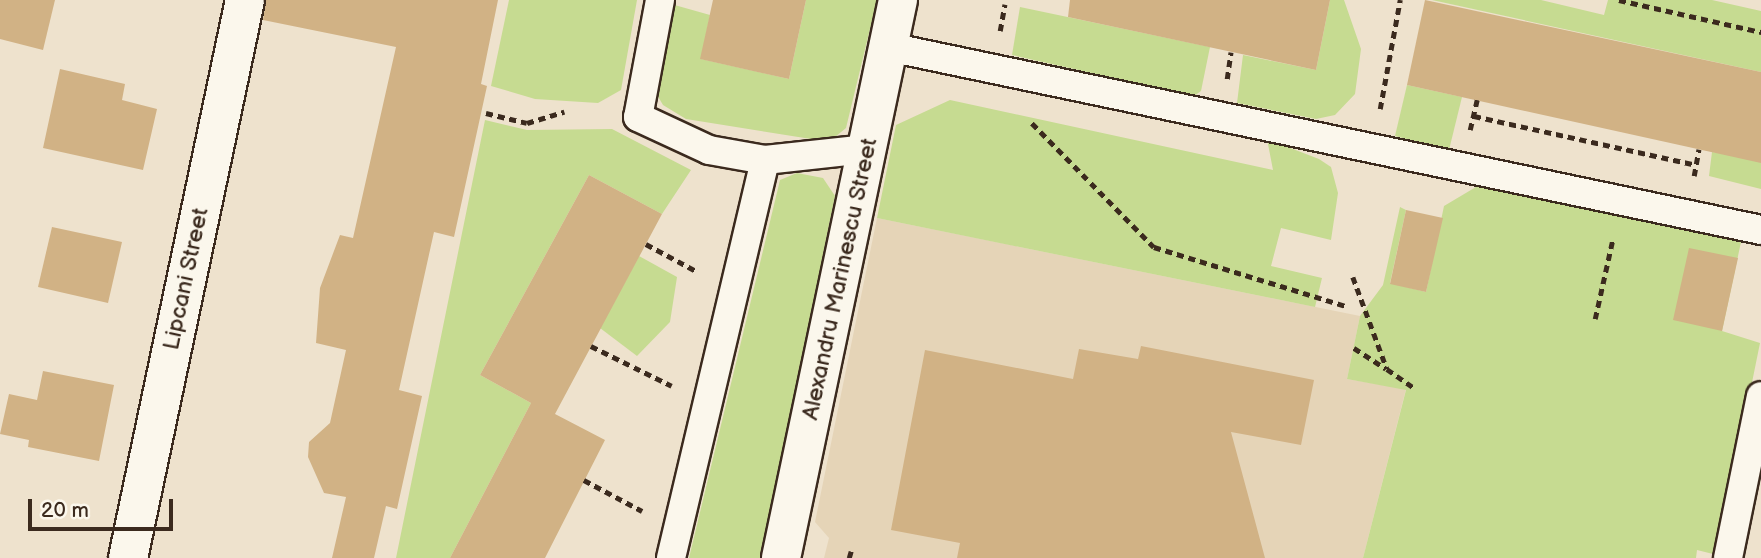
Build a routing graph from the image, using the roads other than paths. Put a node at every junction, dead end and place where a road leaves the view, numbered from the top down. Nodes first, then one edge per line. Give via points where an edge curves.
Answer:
1 (245, 0) edge
2 (660, 0) edge
3 (898, 0) edge
4 (889, 47) junction
5 (867, 149) junction
6 (765, 160) junction
7 (1761, 230) edge
8 (1761, 396) edge
9 (128, 558) edge
10 (671, 558) edge
11 (781, 558) edge
12 (1728, 558) edge

1 - 9 street, Lipcani Street
2 - 6 lane via 638,117 709,150
3 - 4 street, Alexandru Marinescu Street
4 - 5 street, Alexandru Marinescu Street
4 - 7 lane
5 - 6 lane
5 - 11 street, Alexandru Marinescu Street
6 - 10 lane
8 - 12 lane

